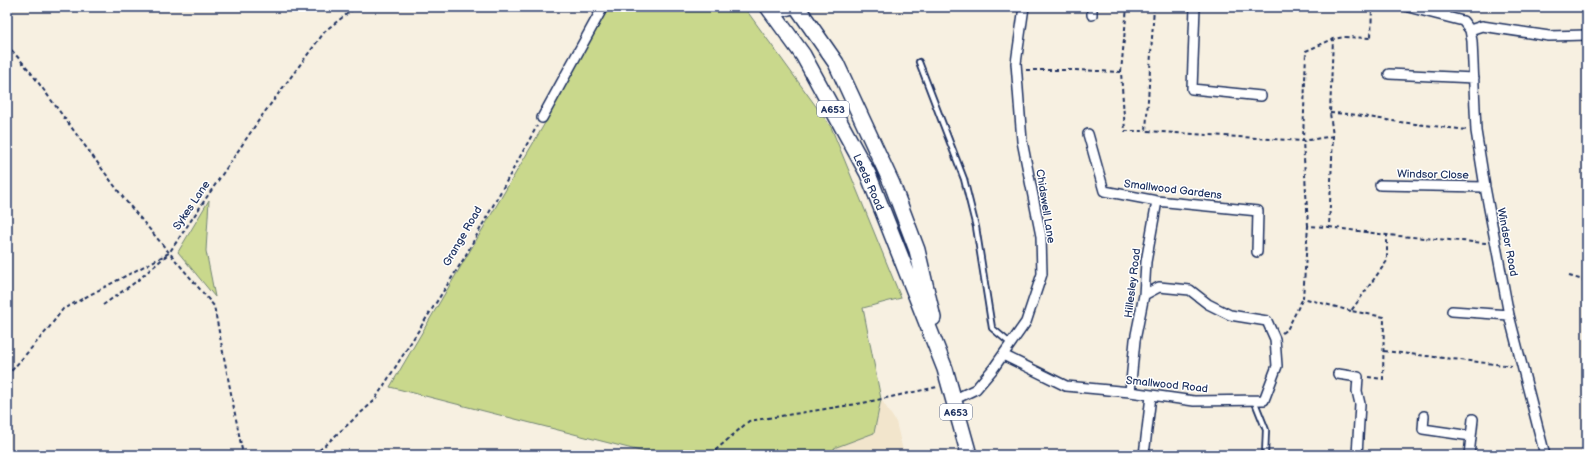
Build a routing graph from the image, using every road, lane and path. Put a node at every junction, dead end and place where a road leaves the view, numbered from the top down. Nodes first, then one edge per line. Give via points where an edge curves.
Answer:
1 (356, 7) edge
2 (603, 7) edge
3 (797, 7) edge
4 (1024, 7) edge
5 (1127, 7) edge
6 (1154, 7) edge
7 (1195, 7) edge
8 (1372, 7) edge
9 (1408, 7) edge
10 (771, 11) edge
11 (1448, 12) edge
12 (1470, 30) junction
13 (1587, 35) edge
14 (1333, 39) junction
15 (7, 45) edge
16 (919, 62) dead end
17 (1017, 70) junction
18 (1121, 72) junction
19 (1389, 74) dead end
20 (1474, 78) junction
21 (1261, 96) dead end
22 (1330, 113) junction
23 (542, 118) joint
24 (1146, 131) junction
25 (1476, 131) junction
26 (1088, 134) dead end
27 (1334, 136) junction
28 (1303, 140) junction
29 (1380, 186) dead end
30 (1485, 187) junction
31 (1157, 201) junction
32 (1308, 226) junction
33 (1329, 227) junction
34 (1387, 235) junction
35 (1497, 244) junction
36 (1257, 252) dead end
37 (169, 253) junction
38 (1569, 276) dead end
39 (1587, 280) edge
40 (1144, 295) junction
41 (1303, 298) junction
42 (103, 305) dead end
43 (1351, 311) junction
44 (1452, 311) dead end
45 (1509, 315) junction
46 (1275, 339) junction
47 (1010, 344) junction
48 (1384, 351) junction
49 (1003, 356) junction
50 (1522, 367) junction
51 (945, 369) junction
52 (1338, 374) dead end
53 (7, 376) edge
54 (1358, 377) junction
55 (950, 384) junction
56 (1130, 392) junction
57 (1151, 396) junction
58 (953, 400) junction
59 (1254, 400) junction
60 (1424, 416) dead end
61 (1473, 419) dead end
62 (1471, 436) junction
63 (243, 455) edge
64 (314, 455) edge
65 (710, 455) edge
66 (969, 455) edge
67 (1144, 455) edge
68 (1265, 455) edge
69 (1357, 455) edge
70 (1469, 455) edge
71 (1544, 455) edge

1 - 37 path, Sykes Lane via 326,30 261,117
2 - 23 street
3 - 10 street
3 - 51 main road, Leeds Road / A653 via 836,63 892,184 916,250
4 - 17 street, Chidswell Lane
5 - 18 path
6 - 24 path
7 - 21 street via 1192,89
8 - 14 path via 1371,38
9 - 11 street
10 - 51 main road, Leeds Road / A653 via 803,55 868,174
11 - 12 street via 1463,21
12 - 13 street via 1482,26 1549,36
12 - 20 street, Windsor Road
14 - 22 path
14 - 28 path via 1306,51
15 - 37 path via 29,70 125,200
16 - 47 lane via 964,179 976,227 992,328
17 - 18 path
17 - 47 street, Chidswell Lane via 1022,140 1041,236 1042,274 1026,322
18 - 24 path via 1125,132
19 - 20 street
20 - 25 street, Windsor Road
22 - 25 path
22 - 27 path
23 - 64 path, Grange Road via 463,260 374,401
24 - 28 path
25 - 30 street, Windsor Road
26 - 31 street, Smallwood Gardens via 1104,191
27 - 28 path
27 - 33 path
28 - 32 path
29 - 30 street, Windsor Close
30 - 35 street, Windsor Road
31 - 36 street, Smallwood Gardens via 1258,211
31 - 40 street, Hillesley Road via 1146,262
32 - 33 path
32 - 41 path
33 - 34 path
34 - 35 path
34 - 43 path via 1387,261
35 - 45 street, Windsor Road
37 - 42 path via 137,281
37 - 53 path, Sykes Lane via 64,309
37 - 63 path via 214,306
38 - 39 path
40 - 46 street via 1159,287 1190,290 1208,304 1230,315 1267,321
40 - 56 street, Hillesley Road via 1135,340
41 - 43 path
41 - 46 path via 1288,328
43 - 48 path via 1384,317
44 - 45 street
45 - 50 street, Windsor Road
46 - 59 street via 1277,366 1264,400
47 - 49 street, Chidswell Lane
48 - 50 path
48 - 54 path via 1383,379
49 - 56 street, Smallwood Road via 1066,386
49 - 58 street, Chidswell Lane via 976,389
50 - 71 street, Windsor Road
51 - 55 main road, Leeds Road / A653
52 - 54 street
54 - 69 street via 1357,392 1360,404
55 - 58 main road, Leeds Road / A653
55 - 65 path via 863,403 749,421
56 - 57 street, Smallwood Road
57 - 59 street, Smallwood Road via 1194,401
57 - 67 street
58 - 66 main road, Leeds Road / A653
59 - 68 lane via 1266,430
60 - 62 street via 1423,429
61 - 62 street
62 - 70 street

